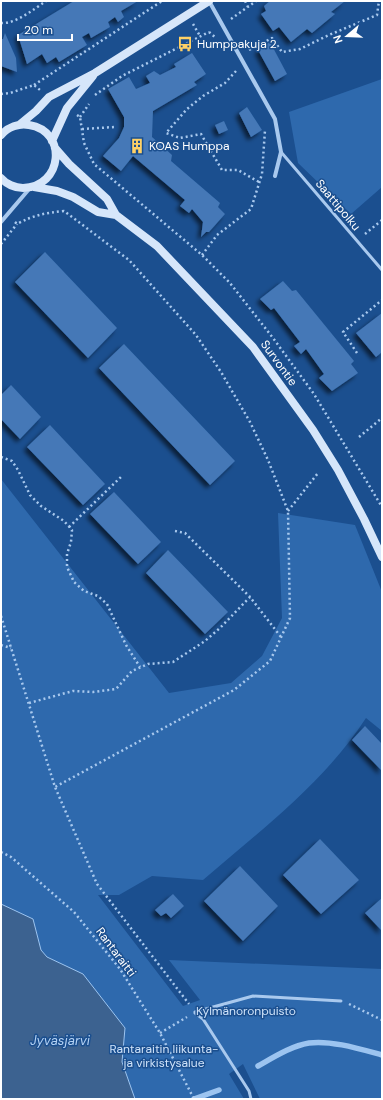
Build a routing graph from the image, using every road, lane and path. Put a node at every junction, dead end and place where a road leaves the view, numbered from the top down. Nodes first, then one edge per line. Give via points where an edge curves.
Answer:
1 (46, 1) edge
2 (162, 1) edge
3 (209, 1) edge
4 (245, 1) edge
5 (256, 1) edge
6 (379, 1) edge
7 (248, 7) junction
8 (1, 23) edge
9 (221, 25) junction
10 (209, 32) junction
11 (218, 39) dead end
12 (249, 50) dead end
13 (234, 64) dead end
14 (238, 70) junction
15 (95, 73) junction
16 (240, 75) dead end
17 (34, 85) junction
18 (1, 94) edge
19 (94, 96) dead end
20 (49, 97) junction
21 (91, 101) dead end
22 (67, 108) junction
23 (80, 117) junction
24 (1, 125) edge
25 (15, 126) junction
26 (115, 127) dead end
27 (265, 127) dead end
28 (82, 129) junction
29 (1, 135) edge
30 (54, 144) junction
31 (281, 152) junction
32 (275, 176) dead end
33 (1, 178) edge
34 (259, 182) junction
35 (32, 187) junction
36 (116, 215) junction
37 (6, 216) junction
38 (382, 220) edge
39 (1, 222) edge
40 (17, 224) junction
41 (357, 241) junction
42 (1, 244) edge
43 (202, 255) junction
44 (382, 270) edge
45 (382, 300) edge
46 (357, 353) dead end
47 (382, 418) edge
48 (359, 437) dead end
49 (1, 457) edge
50 (318, 473) dead end
51 (122, 476) dead end
52 (382, 507) edge
53 (288, 511) junction
54 (69, 527) junction
55 (175, 531) dead end
56 (382, 557) edge
57 (250, 597) junction
58 (1, 616) edge
59 (281, 637) junction
60 (1, 645) edge
61 (11, 648) junction
62 (140, 667) junction
63 (29, 703) junction
64 (55, 787) junction
65 (1, 852) edge
66 (341, 1001) joint
67 (195, 1012) junction
68 (382, 1020) edge
69 (160, 1033) junction
70 (194, 1099) edge
71 (252, 1099) edge

1 - 8 path via 28,14
2 - 17 path
3 - 9 street
3 - 15 main road
4 - 7 path
5 - 7 path
6 - 12 path via 377,15 300,49 282,52 272,38
7 - 9 path
9 - 10 path
9 - 31 street via 275,119
10 - 11 path
10 - 19 path via 122,76
13 - 14 path
14 - 16 path
14 - 34 path via 225,83 187,109 166,133 180,138 201,134 222,170 238,170
15 - 20 main road
15 - 22 main road
17 - 18 path
17 - 20 path
20 - 25 main road via 36,111
21 - 23 path
22 - 23 path
22 - 30 main road
23 - 28 path
24 - 25 main road
25 - 29 main road
25 - 30 main road, Survontie via 27,124 42,129
26 - 28 path
27 - 34 path via 262,174
28 - 43 path via 84,143 94,164
30 - 35 main road via 56,157 50,176
30 - 36 main road, Survontie via 69,164 107,199
31 - 32 street
31 - 41 lane, Saattipolku
33 - 35 main road, Survontie via 20,188
34 - 43 path via 251,209 217,235
35 - 36 main road, Survontie via 57,191 98,212
35 - 37 street
36 - 56 main road, Survontie via 157,246 253,347 313,430 338,470
37 - 39 street
37 - 40 path
38 - 41 path
40 - 42 path
40 - 53 path via 32,216 64,211 128,260 196,335 222,372 250,422
41 - 44 lane, Saattipolku
43 - 52 path via 230,283 309,388
45 - 46 path via 343,332
47 - 48 path
49 - 54 path via 12,462 30,495
50 - 53 path
51 - 54 path
53 - 59 path via 290,618
54 - 62 path via 72,530 67,567 74,582 107,604 126,645
55 - 57 path via 185,533
57 - 59 path
57 - 62 path via 205,641 173,662
58 - 61 path
59 - 64 path via 270,661 234,690
60 - 61 path
61 - 63 path
62 - 63 path via 132,671 116,689 73,691
63 - 64 path
64 - 67 path via 97,884
65 - 69 path, Rantaraitti via 11,857 74,912 120,969
66 - 67 lane via 253,996
66 - 68 path
67 - 69 path
67 - 71 lane via 204,1019
69 - 70 path, Rantaraitti

